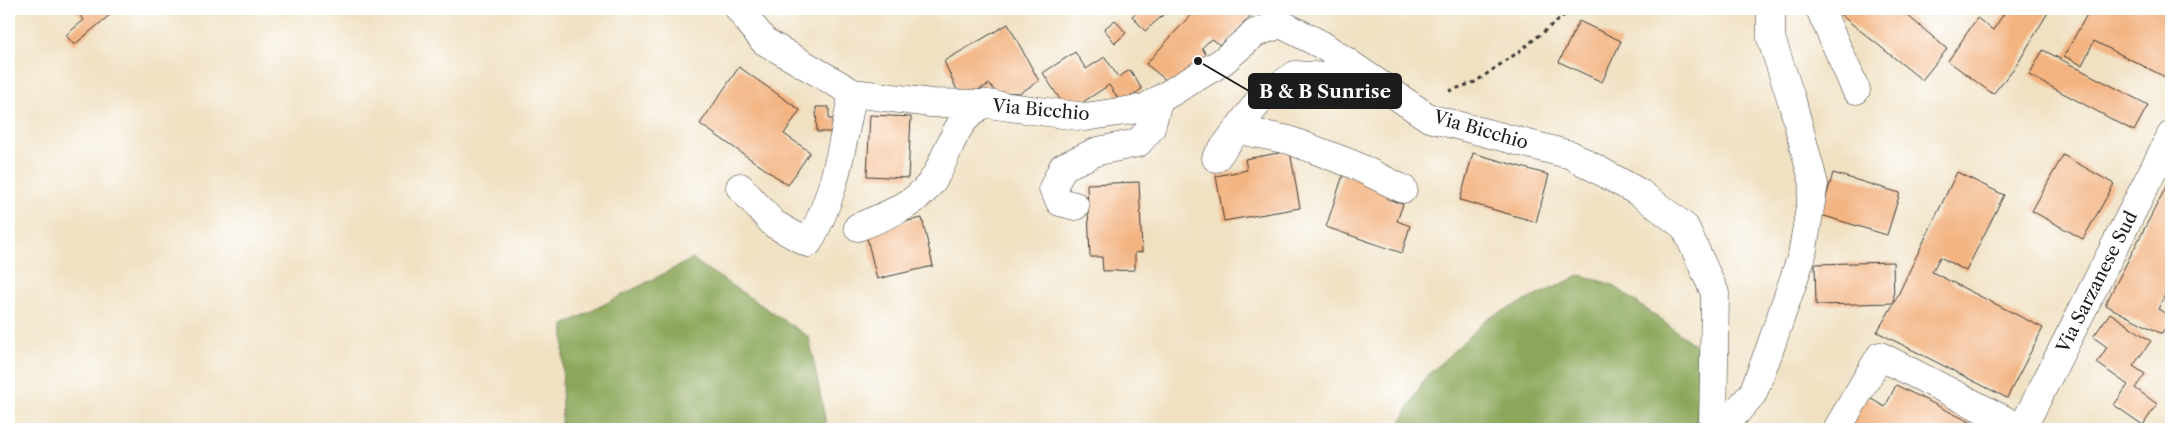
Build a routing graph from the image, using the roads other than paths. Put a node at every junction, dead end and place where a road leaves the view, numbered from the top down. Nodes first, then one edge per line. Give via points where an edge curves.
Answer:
1 (739, 9) edge
2 (1771, 9) edge
3 (1820, 9) edge
4 (1856, 90) dead end
5 (853, 93) junction
6 (1393, 93) junction
7 (1158, 100) junction
8 (981, 104) junction
9 (1239, 130) junction
10 (2171, 135) edge
11 (1216, 158) dead end
12 (740, 187) dead end
13 (1403, 189) dead end
14 (1075, 206) dead end
15 (858, 227) dead end
16 (1713, 429) edge
17 (1722, 429) edge
18 (1837, 429) edge
19 (2022, 429) edge

1 - 5 street, Via Bicchio via 764,41
2 - 17 street via 1771,38 1814,184 1802,255 1753,393
3 - 4 street
5 - 8 street, Via Bicchio via 931,104
5 - 12 street via 837,168 821,222 808,243 774,224
6 - 7 street, Via Bicchio via 1322,45 1281,24 1255,33 1222,62
6 - 9 street via 1329,77 1295,75 1262,97
6 - 16 street, Via Bicchio via 1429,118 1571,155 1640,194 1685,227 1715,293
7 - 8 street, Via Bicchio via 1146,108 1085,117
7 - 14 street via 1151,128 1138,143 1098,151 1063,167 1053,188 1060,202
8 - 15 street via 964,121 936,177 918,198
9 - 11 street
9 - 13 street via 1289,140 1352,164
10 - 19 street, Via Sarzanese Sud
18 - 19 street via 1880,356

